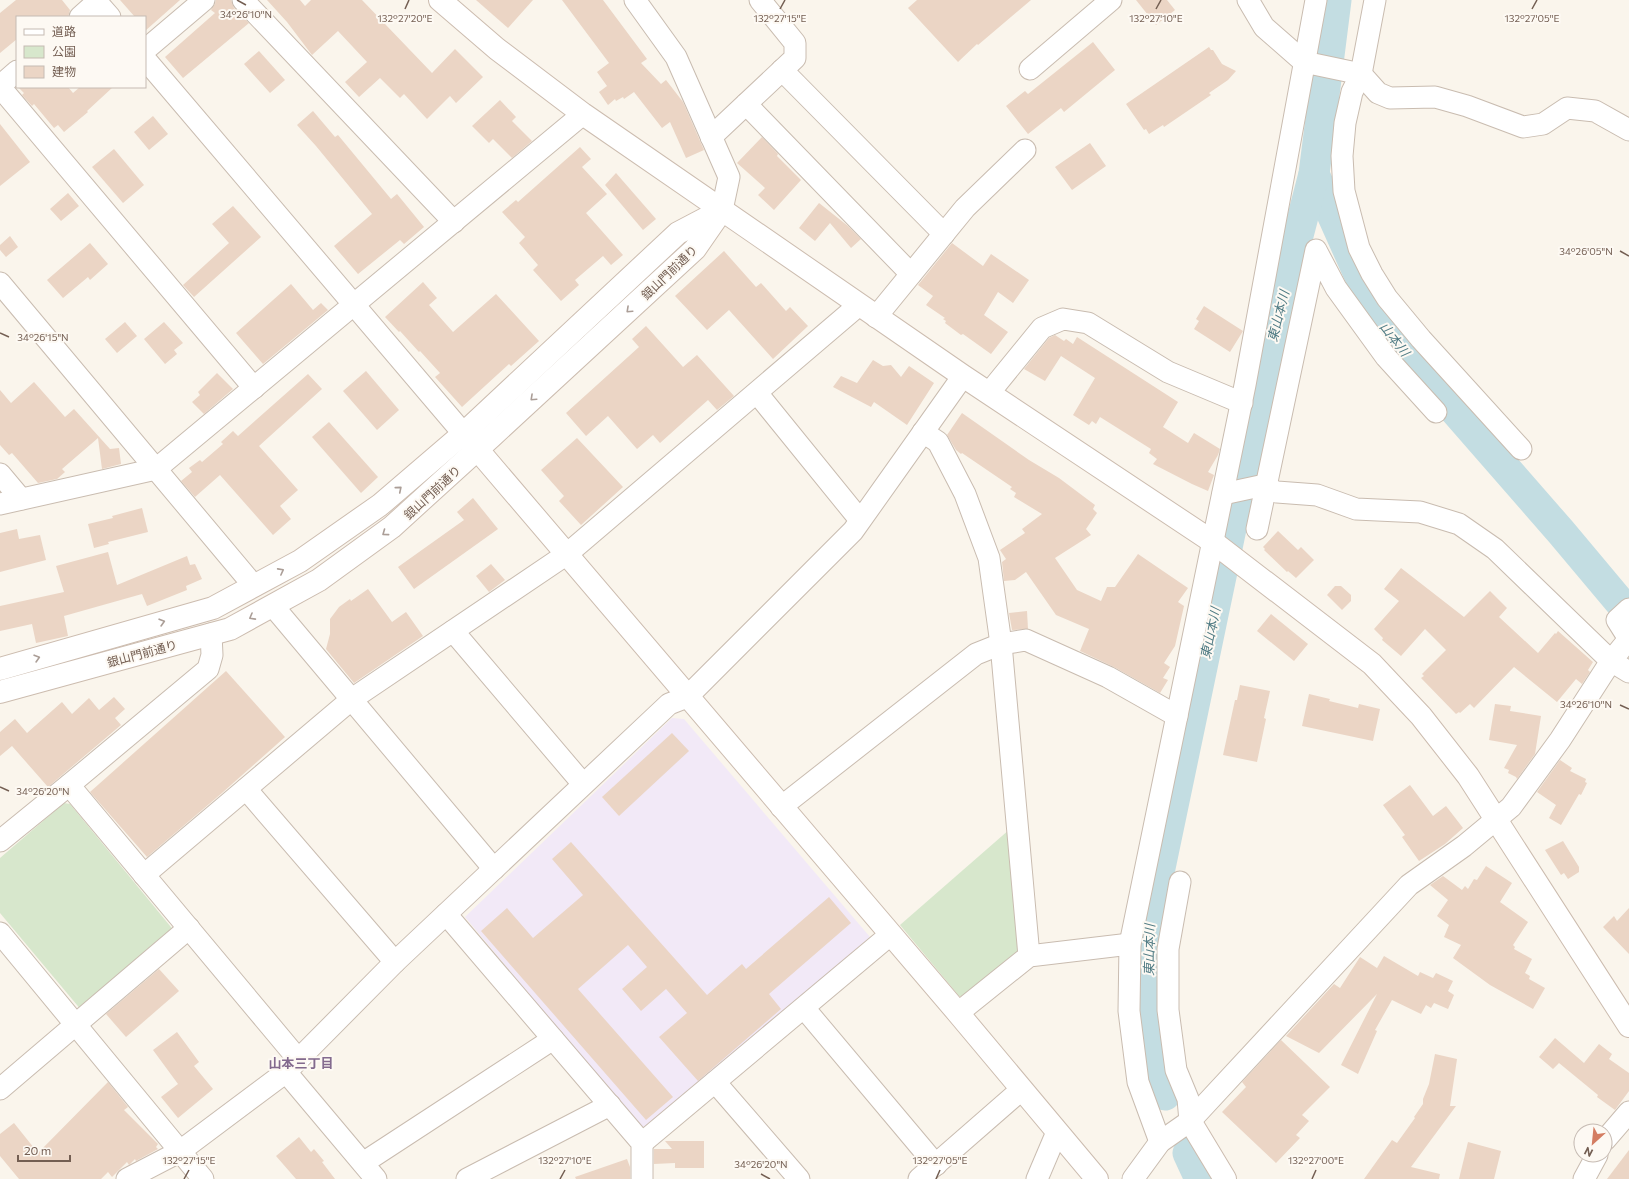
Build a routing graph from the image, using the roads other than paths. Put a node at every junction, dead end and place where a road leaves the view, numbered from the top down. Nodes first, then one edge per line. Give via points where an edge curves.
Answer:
1 (204, 0) edge
2 (242, 0) edge
3 (440, 0) edge
4 (635, 0) edge
5 (760, 0) edge
6 (1111, 0) edge
7 (1248, 0) edge
8 (1316, 0) edge
9 (1375, 0) edge
10 (101, 6) edge
11 (82, 16) edge
12 (146, 49) edge
13 (146, 60) edge
14 (1304, 62) junction
15 (1030, 69) dead end
16 (782, 70) junction
17 (16, 72) edge
18 (1361, 74) junction
19 (0, 86) edge
20 (746, 104) junction
21 (583, 114) junction
22 (1629, 130) edge
23 (711, 137) junction
24 (1025, 150) dead end
25 (722, 210) junction
26 (454, 222) junction
27 (944, 234) junction
28 (911, 274) junction
29 (0, 283) edge
30 (354, 304) junction
31 (868, 311) junction
32 (963, 376) junction
33 (254, 388) junction
34 (757, 392) junction
35 (989, 393) junction
36 (1242, 402) junction
37 (1436, 412) dead end
38 (923, 432) junction
39 (471, 441) junction
40 (1521, 449) dead end
41 (156, 469) junction
42 (0, 474) edge
43 (1263, 487) junction
44 (1223, 494) junction
45 (21, 499) junction
46 (0, 504) edge
47 (860, 520) junction
48 (1257, 529) dead end
49 (1216, 544) junction
50 (567, 554) junction
51 (254, 586) junction
52 (273, 606) junction
53 (1624, 613) edge
54 (453, 631) junction
55 (211, 634) junction
56 (1001, 644) junction
57 (1611, 661) junction
58 (0, 669) edge
59 (1629, 672) edge
60 (0, 692) edge
61 (688, 697) junction
62 (352, 699) junction
63 (1177, 716) junction
64 (583, 784) junction
65 (69, 785) junction
66 (246, 789) junction
67 (781, 807) junction
68 (1496, 820) junction
69 (0, 841) edge
70 (494, 868) junction
71 (144, 875) junction
72 (1180, 882) dead end
73 (446, 914) junction
74 (189, 928) junction
75 (0, 933) edge
76 (890, 935) junction
77 (1130, 944) junction
78 (1029, 956) junction
79 (395, 962) junction
80 (804, 1008) junction
81 (958, 1013) junction
82 (76, 1025) junction
83 (1629, 1026) edge
84 (553, 1040) junction
85 (292, 1066) junction
86 (715, 1082) junction
87 (0, 1089) edge
88 (1021, 1090) junction
89 (610, 1105) junction
90 (1629, 1112) edge
91 (1190, 1121) junction
92 (1613, 1131) edge
93 (1057, 1132) junction
94 (1160, 1142) junction
95 (642, 1143) junction
96 (179, 1152) junction
97 (1593, 1163) edge
98 (370, 1171) edge
99 (927, 1175) edge
100 (127, 1179) edge
101 (203, 1179) edge
102 (467, 1179) edge
103 (642, 1179) edge
104 (799, 1179) edge
105 (1037, 1179) edge
106 (1097, 1179) edge
107 (1133, 1179) edge
108 (1225, 1179) edge
109 (1584, 1179) edge

1 - 12 street
2 - 26 street
3 - 21 street via 497,49
4 - 23 street via 676,57
5 - 16 street via 795,43 795,58
6 - 15 street
7 - 14 street via 1264,27
8 - 14 street
9 - 18 street
10 - 11 street
13 - 30 street
14 - 18 street
14 - 36 street
16 - 20 street
16 - 27 street
17 - 19 street
18 - 22 street via 1378,93 1390,98 1435,96 1523,127 1543,124 1567,108 1595,111
18 - 40 street via 1352,92 1345,123 1342,156 1344,191 1359,248 1387,298
19 - 33 street
20 - 23 street
20 - 28 street
21 - 25 street
21 - 26 street
23 - 25 street via 729,177
24 - 27 street via 965,208
25 - 31 street
25 - 39 street, 銀山門前通り via 678,233
26 - 30 street
27 - 28 street
28 - 31 street
29 - 41 street
30 - 33 street
30 - 39 street
31 - 32 street
31 - 34 street
32 - 35 street
32 - 38 street
33 - 41 street
34 - 47 street
34 - 50 street
35 - 36 street via 1042,328 1063,319 1088,323 1168,372
35 - 49 street
36 - 44 street
37 - 43 street via 1386,357 1336,288 1316,250
38 - 47 street
38 - 56 street via 938,442 962,488 989,558
39 - 50 street
51 -> 39 street, 銀山門前通り via 300,561
39 -> 52 street, 銀山門前通り via 392,527 320,580
41 - 45 street
41 - 51 street
42 - 45 street
43 - 44 street
43 - 48 street
43 - 57 street via 1277,492 1317,495 1356,509 1420,512 1459,524 1496,548
44 - 49 street
45 - 46 street
47 - 61 street via 853,531
49 - 63 street
49 - 68 street via 1372,664 1421,716 1468,776
50 - 54 street
50 - 61 street
58 -> 51 street, 銀山門前通り via 213,608
52 -> 55 street, 銀山門前通り via 230,629
52 - 62 street
53 - 57 street via 1617,620 1629,639
54 - 62 street
54 - 64 street
55 - 60 street, 銀山門前通り
55 - 65 street via 212,655 208,669
56 - 63 street via 1026,640 1108,677
56 - 67 street via 976,654
56 - 78 street
57 - 59 street
57 - 68 street via 1560,740 1511,807
61 - 64 street via 669,704
61 - 67 street
62 - 66 street
62 - 70 street
63 - 77 street
64 - 70 street
65 - 69 street
65 - 71 street
66 - 71 street
66 - 79 street
67 - 76 street
68 - 83 street
68 - 91 street via 1410,885
70 - 73 street
71 - 74 street
72 - 91 street via 1168,949 1168,1010 1176,1070 1188,1099
73 - 79 street
73 - 84 street
74 - 82 street
74 - 85 street
75 - 82 street
76 - 80 street
76 - 81 street
77 - 78 street
77 - 94 street via 1129,1011 1138,1082
78 - 81 street
79 - 85 street
80 - 86 street
80 - 99 street
81 - 88 street
82 - 87 street
82 - 96 street
84 - 89 street
84 - 98 street
85 - 96 street
85 - 98 street
86 - 95 street
86 - 104 street
88 - 93 street
88 - 99 street
89 - 95 street
89 - 102 street
90 - 92 street
91 - 94 street
91 - 108 street
93 - 105 street
93 - 106 street
94 - 107 street
95 - 103 street
96 - 100 street
96 - 101 street
97 - 109 street

